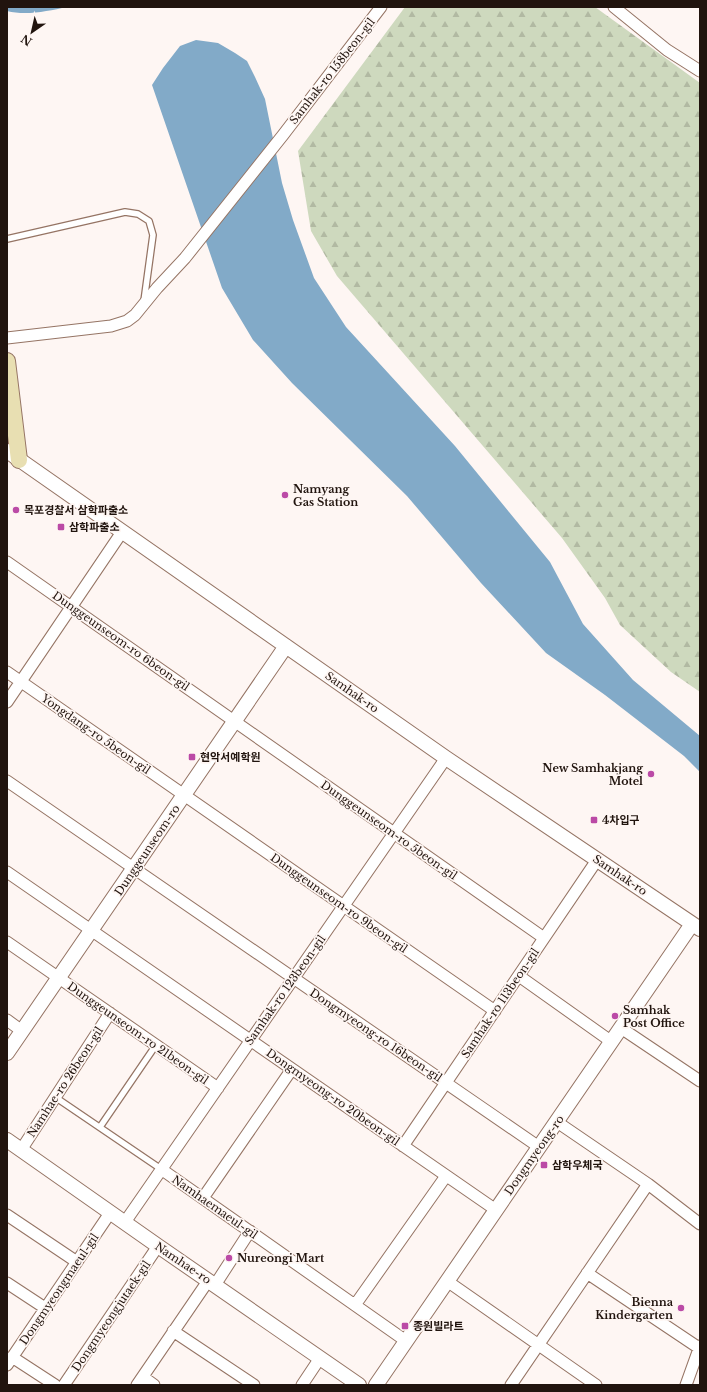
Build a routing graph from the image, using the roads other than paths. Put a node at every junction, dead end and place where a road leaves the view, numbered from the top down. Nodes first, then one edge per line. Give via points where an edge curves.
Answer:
1 (381, 7) edge
2 (614, 7) edge
3 (700, 72) edge
4 (7, 239) edge
5 (144, 305) junction
6 (7, 338) edge
7 (7, 361) edge
8 (13, 456) edge
9 (122, 532) junction
10 (7, 562) edge
11 (71, 607) junction
12 (286, 646) junction
13 (7, 672) edge
14 (21, 681) junction
15 (7, 702) edge
16 (235, 721) junction
17 (446, 758) junction
18 (7, 781) edge
19 (184, 795) junction
20 (394, 833) junction
21 (597, 860) junction
22 (134, 868) junction
23 (7, 872) edge
24 (344, 906) junction
25 (696, 927) edge
26 (91, 930) junction
27 (544, 938) junction
28 (7, 942) edge
29 (519, 976) junction
30 (59, 978) junction
31 (294, 978) junction
32 (495, 1011) junction
33 (110, 1013) junction
34 (7, 1020) edge
35 (621, 1028) junction
36 (22, 1031) junction
37 (251, 1040) junction
38 (612, 1042) junction
39 (156, 1045) junction
40 (7, 1053) edge
41 (292, 1069) junction
42 (700, 1081) edge
43 (446, 1083) junction
44 (218, 1088) junction
45 (55, 1097) junction
46 (557, 1122) junction
47 (100, 1127) junction
48 (7, 1140) edge
49 (404, 1146) junction
50 (539, 1147) junction
51 (21, 1150) junction
52 (161, 1169) junction
53 (446, 1176) junction
54 (648, 1184) junction
55 (203, 1198) junction
56 (496, 1210) junction
57 (110, 1213) junction
58 (7, 1215) edge
59 (124, 1222) junction
60 (700, 1224) edge
61 (250, 1231) junction
62 (158, 1246) junction
63 (77, 1262) junction
64 (587, 1273) junction
65 (447, 1281) junction
66 (7, 1283) edge
67 (211, 1283) junction
68 (355, 1305) junction
69 (45, 1308) junction
70 (173, 1331) junction
71 (406, 1341) junction
72 (538, 1344) junction
73 (700, 1347) edge
74 (320, 1358) junction
75 (10, 1361) edge
76 (140, 1381) edge
77 (55, 1385) edge
78 (64, 1385) edge
79 (154, 1385) edge
80 (254, 1385) edge
81 (302, 1385) edge
82 (359, 1385) edge
83 (376, 1385) edge
84 (511, 1385) edge
85 (596, 1385) edge
86 (686, 1385) edge

1 - 5 street, Samhak-ro 158beon-gil via 186,258
2 - 3 street via 667,50
4 - 5 lane via 125,212 138,214 148,221 153,235
5 - 6 street via 131,318 119,324
7 - 8 main road
8 - 9 street, Samhak-ro
9 - 11 street
9 - 12 street, Samhak-ro
10 - 11 street, Dunggeunseom-ro 6beon-gil
11 - 14 street
11 - 16 street, Dunggeunseom-ro 6beon-gil
12 - 16 street, Dunggeunseom-ro
12 - 17 street, Samhak-ro
13 - 14 street, Yongdang-ro 5beon-gil
14 - 15 street
14 - 19 street, Yongdang-ro 5beon-gil
16 - 19 street, Dunggeunseom-ro
16 - 20 street, Dunggeunseom-ro 5beon-gil
17 - 20 street, Samhak-ro 123beon-gil
17 - 21 street, Samhak-ro
18 - 22 street, Dongmyeong-ro 16beon-gil
19 - 22 street, Dunggeunseom-ro
19 - 24 street, Dunggeunseom-ro 9beon-gil
20 - 24 street, Samhak-ro 123beon-gil
20 - 27 street, Dunggeunseom-ro 5beon-gil
21 - 25 street, Samhak-ro
21 - 27 street, Samhak-ro 113beon-gil
22 - 26 street, Dunggeunseom-ro
22 - 31 street, Dongmyeong-ro 16beon-gil
23 - 26 street, Dongmyeong-ro 20beon-gil
24 - 31 street, Samhak-ro 123beon-gil
24 - 32 street, Dunggeunseom-ro 9beon-gil
25 - 35 street, Dongmyeong-ro
26 - 30 street, Dunggeunseom-ro
26 - 37 street, Dongmyeong-ro 20beon-gil
27 - 29 street, Samhak-ro 113beon-gil
28 - 30 street, Dunggeunseom-ro 21beon-gil
29 - 32 street, Samhak-ro 113beon-gil
29 - 38 street
30 - 33 street, Dunggeunseom-ro 21beon-gil
30 - 36 street, Dunggeunseom-ro
31 - 37 street, Samhak-ro 123beon-gil
31 - 43 street, Dongmyeong-ro 16beon-gil
32 - 43 street, Samhak-ro 113beon-gil
33 - 39 street, Dunggeunseom-ro 21beon-gil
33 - 45 street, Namhae-ro 26beon-gil
34 - 36 street
35 - 38 street, Dongmyeong-ro
35 - 42 street
36 - 40 street, Dunggeunseom-ro
37 - 41 street, Dongmyeong-ro 20beon-gil
37 - 44 street, Samhak-ro 123beon-gil
38 - 46 street, Dongmyeong-ro
39 - 44 street, Dunggeunseom-ro 21beon-gil
39 - 47 lane
41 - 49 street, Dongmyeong-ro 20beon-gil
41 - 55 street
43 - 49 street, Samhak-ro 113beon-gil
43 - 50 street, Dongmyeong-ro 16beon-gil
44 - 52 street, Samhak-ro 123beon-gil
45 - 47 lane
45 - 51 street, Namhae-ro 26beon-gil
46 - 50 street, Dongmyeong-ro
46 - 54 street
47 - 52 lane
48 - 51 street, Namhae-ro
49 - 53 street, Dongmyeong-ro 20beon-gil
50 - 56 street, Dongmyeong-ro
51 - 57 street, Namhae-ro
52 - 55 street, Namhaemaeul-gil
52 - 59 street, Samhak-ro 123beon-gil
53 - 56 street, Dongmyeong-ro 20beon-gil
53 - 68 street
54 - 60 street
54 - 64 street
55 - 61 street, Namhaemaeul-gil
56 - 65 street, Dongmyeong-ro
57 - 59 street, Namhae-ro
57 - 63 street, Dongmyeongmaeul-gil
58 - 63 street
59 - 62 street, Namhae-ro
61 - 67 street
61 - 68 street, Namhaemaeul-gil
62 - 67 street, Namhae-ro
62 - 78 street, Dongmyeongjutaek-gil
63 - 69 street, Dongmyeongmaeul-gil
64 - 72 street
64 - 73 street
65 - 71 street, Dongmyeong-ro
65 - 72 street
66 - 69 street
67 - 70 street
67 - 74 street, Namhae-ro
68 - 71 street, Namhaemaeul-gil
69 - 75 street, Dongmyeongmaeul-gil
70 - 76 street
70 - 80 street
71 - 83 street, Dongmyeong-ro
72 - 84 street
72 - 85 street
73 - 86 street
74 - 81 street
74 - 82 street, Namhae-ro
75 - 77 street
76 - 79 street

